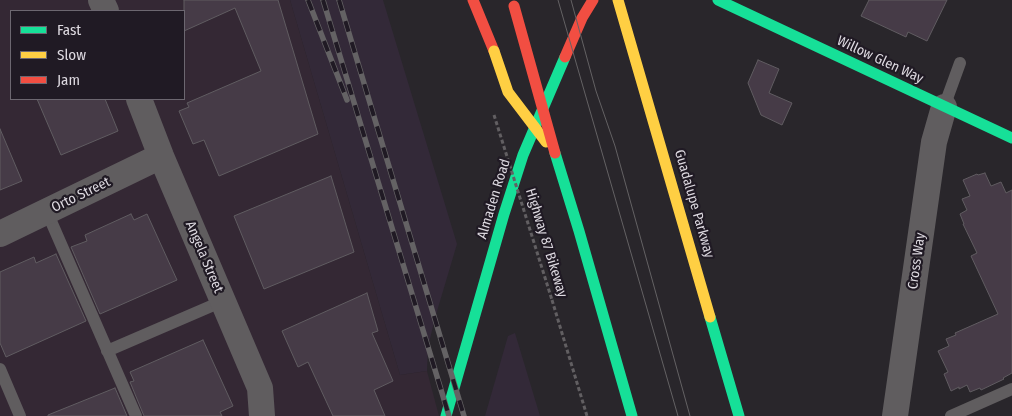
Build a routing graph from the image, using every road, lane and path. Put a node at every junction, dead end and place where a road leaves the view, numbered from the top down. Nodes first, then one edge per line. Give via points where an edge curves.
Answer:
1 (474, 0) edge
2 (593, 0) edge
3 (618, 0) edge
4 (718, 0) edge
5 (725, 0) edge
6 (513, 3) edge
7 (736, 8) junction
8 (960, 63) dead end
9 (139, 100) edge
10 (944, 107) junction
11 (493, 114) dead end
12 (1012, 138) edge
13 (554, 153) junction
14 (161, 156) junction
15 (47, 212) junction
16 (0, 234) edge
17 (223, 301) junction
18 (107, 351) junction
19 (0, 369) edge
20 (1012, 389) edge
21 (20, 416) edge
22 (136, 416) edge
23 (262, 416) edge
24 (446, 416) edge
25 (588, 416) edge
26 (632, 416) edge
27 (739, 416) edge
28 (895, 416) edge
29 (951, 416) edge

1 - 13 main road, bridge via 508,92
2 - 24 main road, Almaden Road via 582,18 524,155
3 - 27 main road, Guadalupe Parkway
4 - 7 main road, Willow Glen Way
5 - 7 main road, Willow Glen Way
6 - 13 main road, bridge
7 - 10 main road, Willow Glen Way
8 - 10 lane
9 - 14 street, Angela Street
10 - 12 main road, Willow Glen Way
10 - 28 street, Cross Way via 934,142
11 - 25 path, Highway 87 Bikeway, bridge
13 - 26 main road
14 - 15 street, Orto Street
14 - 17 street, Angela Street
15 - 16 street, Orto Street
15 - 18 lane
17 - 18 lane
17 - 23 street, Angela Street via 260,388
18 - 22 lane
19 - 21 lane
20 - 29 lane

